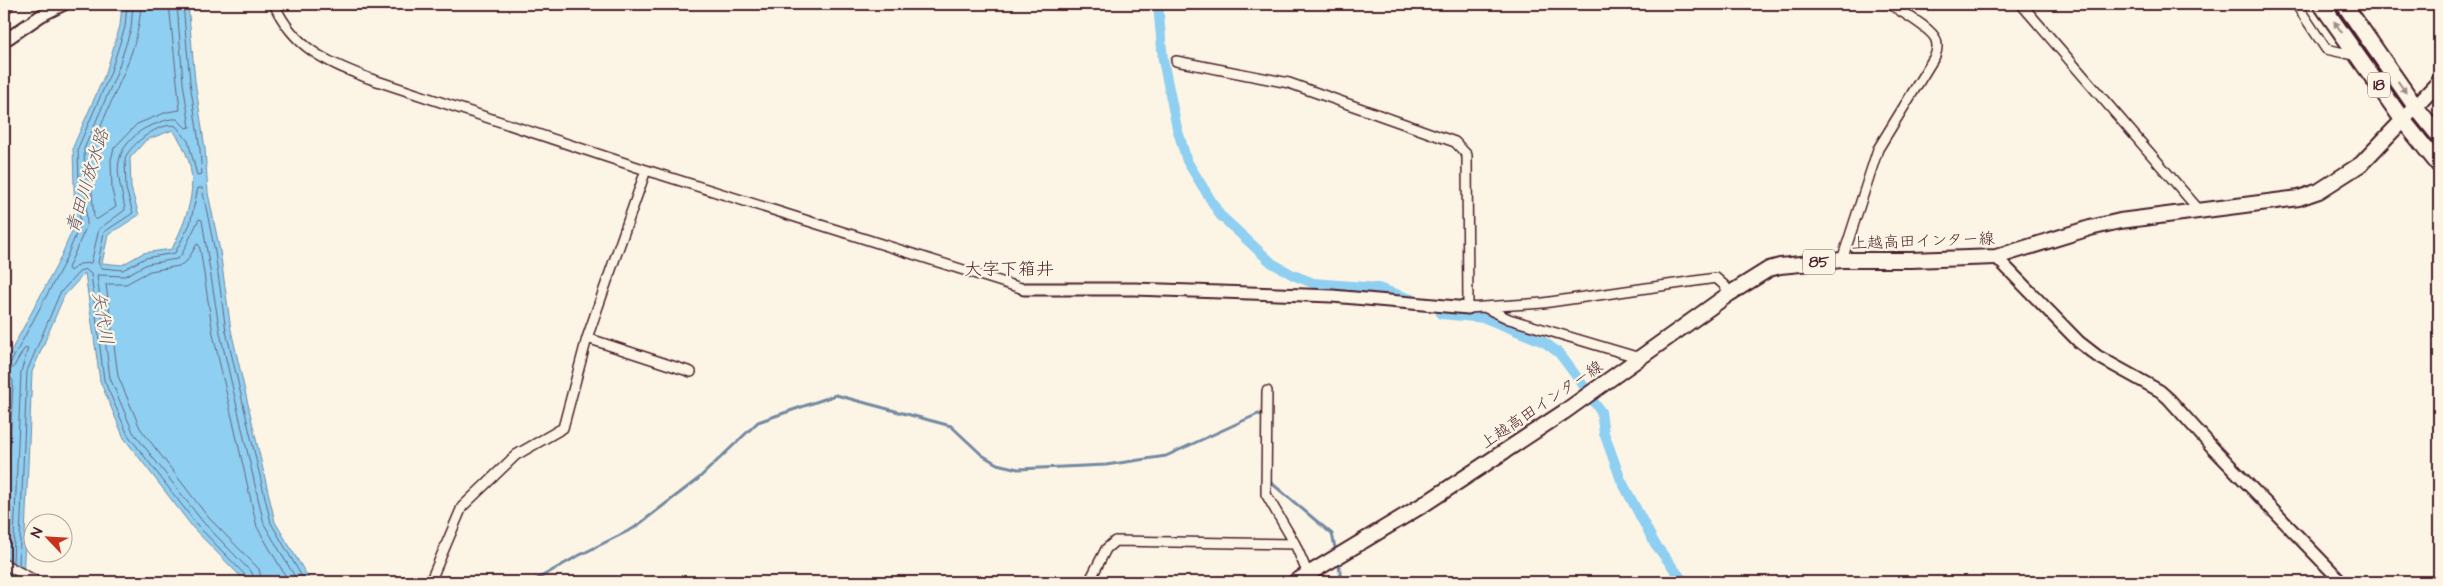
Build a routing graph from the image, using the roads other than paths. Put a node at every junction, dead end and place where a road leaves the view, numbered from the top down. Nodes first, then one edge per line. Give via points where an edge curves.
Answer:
1 (9, 4) edge
2 (64, 4) edge
3 (274, 4) edge
4 (1890, 4) edge
5 (2021, 4) edge
6 (2296, 4) edge
7 (2322, 4) edge
8 (2344, 4) edge
9 (4, 12) edge
10 (4, 41) edge
11 (2358, 56) junction
12 (1176, 62) dead end
13 (2439, 82) edge
14 (2415, 106) junction
15 (2402, 119) junction
16 (2439, 136) edge
17 (2439, 165) edge
18 (646, 170) junction
19 (2200, 211) junction
20 (1996, 257) junction
21 (1842, 260) junction
22 (1024, 288) joint
23 (1729, 294) junction
24 (1483, 307) junction
25 (1468, 308) junction
26 (587, 338) junction
27 (1640, 358) junction
28 (691, 372) dead end
29 (1267, 391) dead end
30 (1294, 544) junction
31 (4, 564) edge
32 (1308, 574) junction
33 (38, 582) edge
34 (421, 582) edge
35 (1089, 582) edge
36 (1295, 582) edge
37 (2342, 582) edge

1 - 9 street
2 - 10 street
3 - 18 street via 296,38 332,64
4 - 21 street via 1931,32 1938,47 1878,149
5 - 19 street
6 - 11 street via 2326,49
11 -> 7 highway, 18
8 -> 14 highway, 18
11 - 15 highway, 18
12 - 25 street via 1289,83 1455,142 1468,155
13 - 14 main road, 上越高田インター線
14 - 15 main road, 上越高田インター線
14 - 16 highway, 18
15 - 17 highway, 18
15 - 19 main road, 上越高田インター線 / 85 via 2361,164 2319,191 2288,200
18 - 22 street
18 - 26 street
19 - 20 main road, 上越高田インター線 / 85 via 2090,228
20 - 21 main road, 上越高田インター線 / 85
20 - 37 street via 2079,342 2169,399
21 - 23 main road, 上越高田インター線 / 85 via 1774,267
22 - 25 street via 1332,296
23 - 24 street via 1716,278 1542,303
23 - 27 main road, 上越高田インター線 / 85
24 - 25 street
24 - 27 street via 1508,319
26 - 28 street
26 - 34 street via 563,428 516,455 462,507 431,580
27 - 32 main road, 上越高田インター線 / 85 via 1426,503
29 - 30 street via 1266,494
30 - 32 street
30 - 35 street via 1116,541 1106,549
31 - 33 street
32 - 36 main road, 上越高田インター線 / 85

